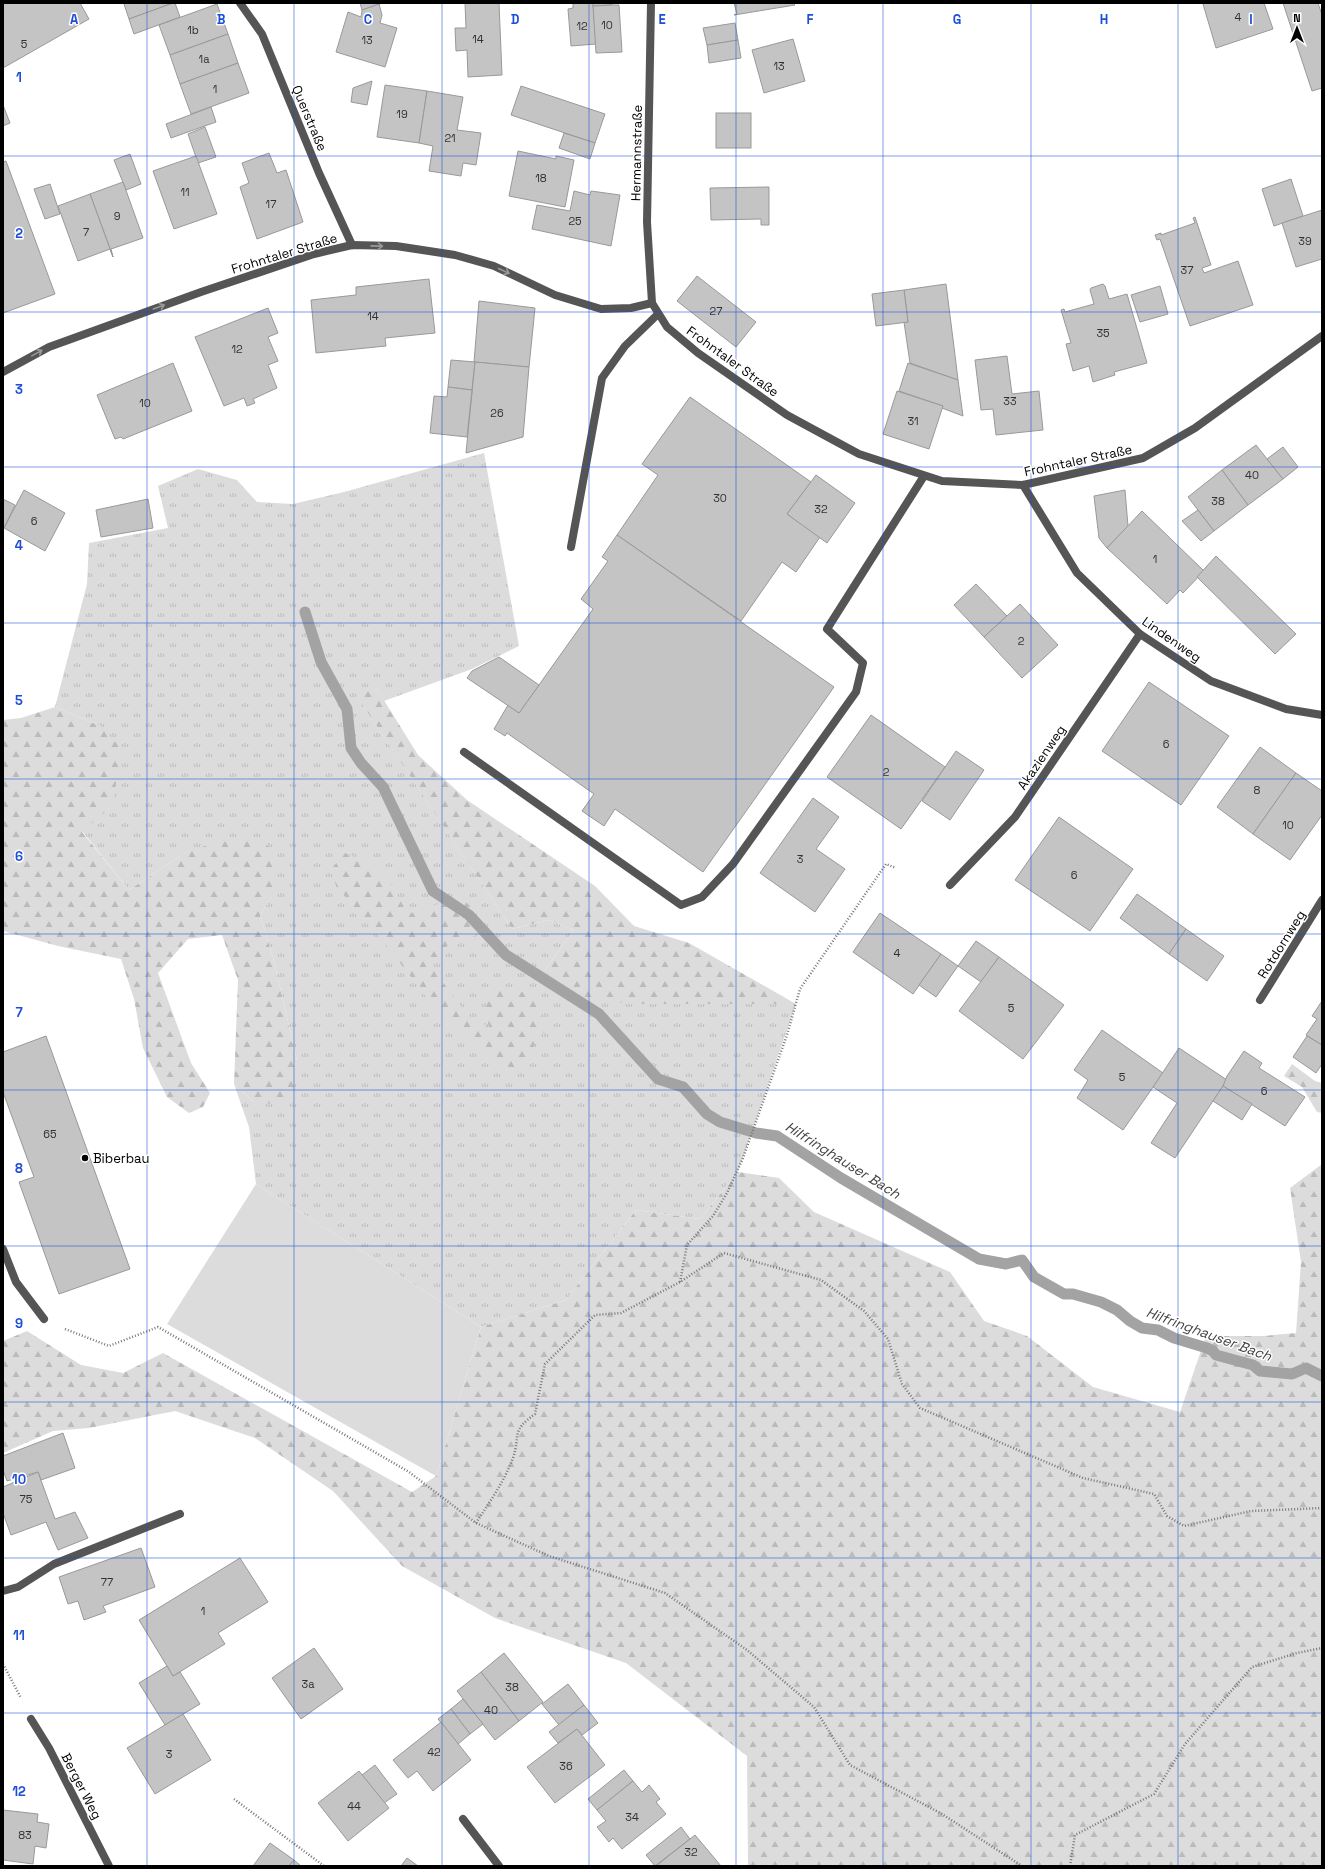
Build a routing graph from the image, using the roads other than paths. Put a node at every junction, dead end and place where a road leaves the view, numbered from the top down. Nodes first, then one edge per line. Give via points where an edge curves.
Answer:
1 (240, 3) edge
2 (651, 3) edge
3 (352, 245) junction
4 (652, 304) junction
5 (658, 314) junction
6 (1322, 336) edge
7 (3, 372) edge
8 (924, 476) junction
9 (1023, 485) junction
10 (571, 547) dead end
11 (1140, 634) junction
12 (1322, 715) edge
13 (464, 752) dead end
14 (950, 885) dead end
15 (1322, 900) edge
16 (1260, 1000) dead end
17 (3, 1249) edge
18 (44, 1319) road end
19 (180, 1514) dead end
20 (3, 1591) edge
21 (31, 1719) road end
22 (463, 1818) dead end
23 (109, 1866) edge
24 (499, 1866) edge

1 - 3 street, Querstraße via 262,34
2 - 4 street, Hermannstraße via 647,222
3 -> 4 street, Frohntaler Straße via 396,246 455,255 494,266 554,295 601,309
7 -> 3 street, Frohntaler Straße via 49,347 194,294 314,254
4 - 5 street, Frohntaler Straße
5 - 8 street, Frohntaler Straße via 667,327 698,353 787,415 859,454
5 - 10 street via 625,346 602,378
6 - 9 street, Frohntaler Straße via 1195,428 1143,458
8 - 9 street, Frohntaler Straße via 942,481
8 - 13 street via 827,629 863,663 856,692 733,864 702,897 681,904
9 - 11 street, Lindenweg via 1077,572
11 - 12 street, Lindenweg via 1212,681 1286,709
11 - 14 street, Akazienweg via 1015,817
15 - 16 street, Rotdornweg
17 - 18 street via 16,1282
19 - 20 street via 54,1564 18,1587
21 - 23 street, Berger Weg via 49,1748
22 - 24 street

